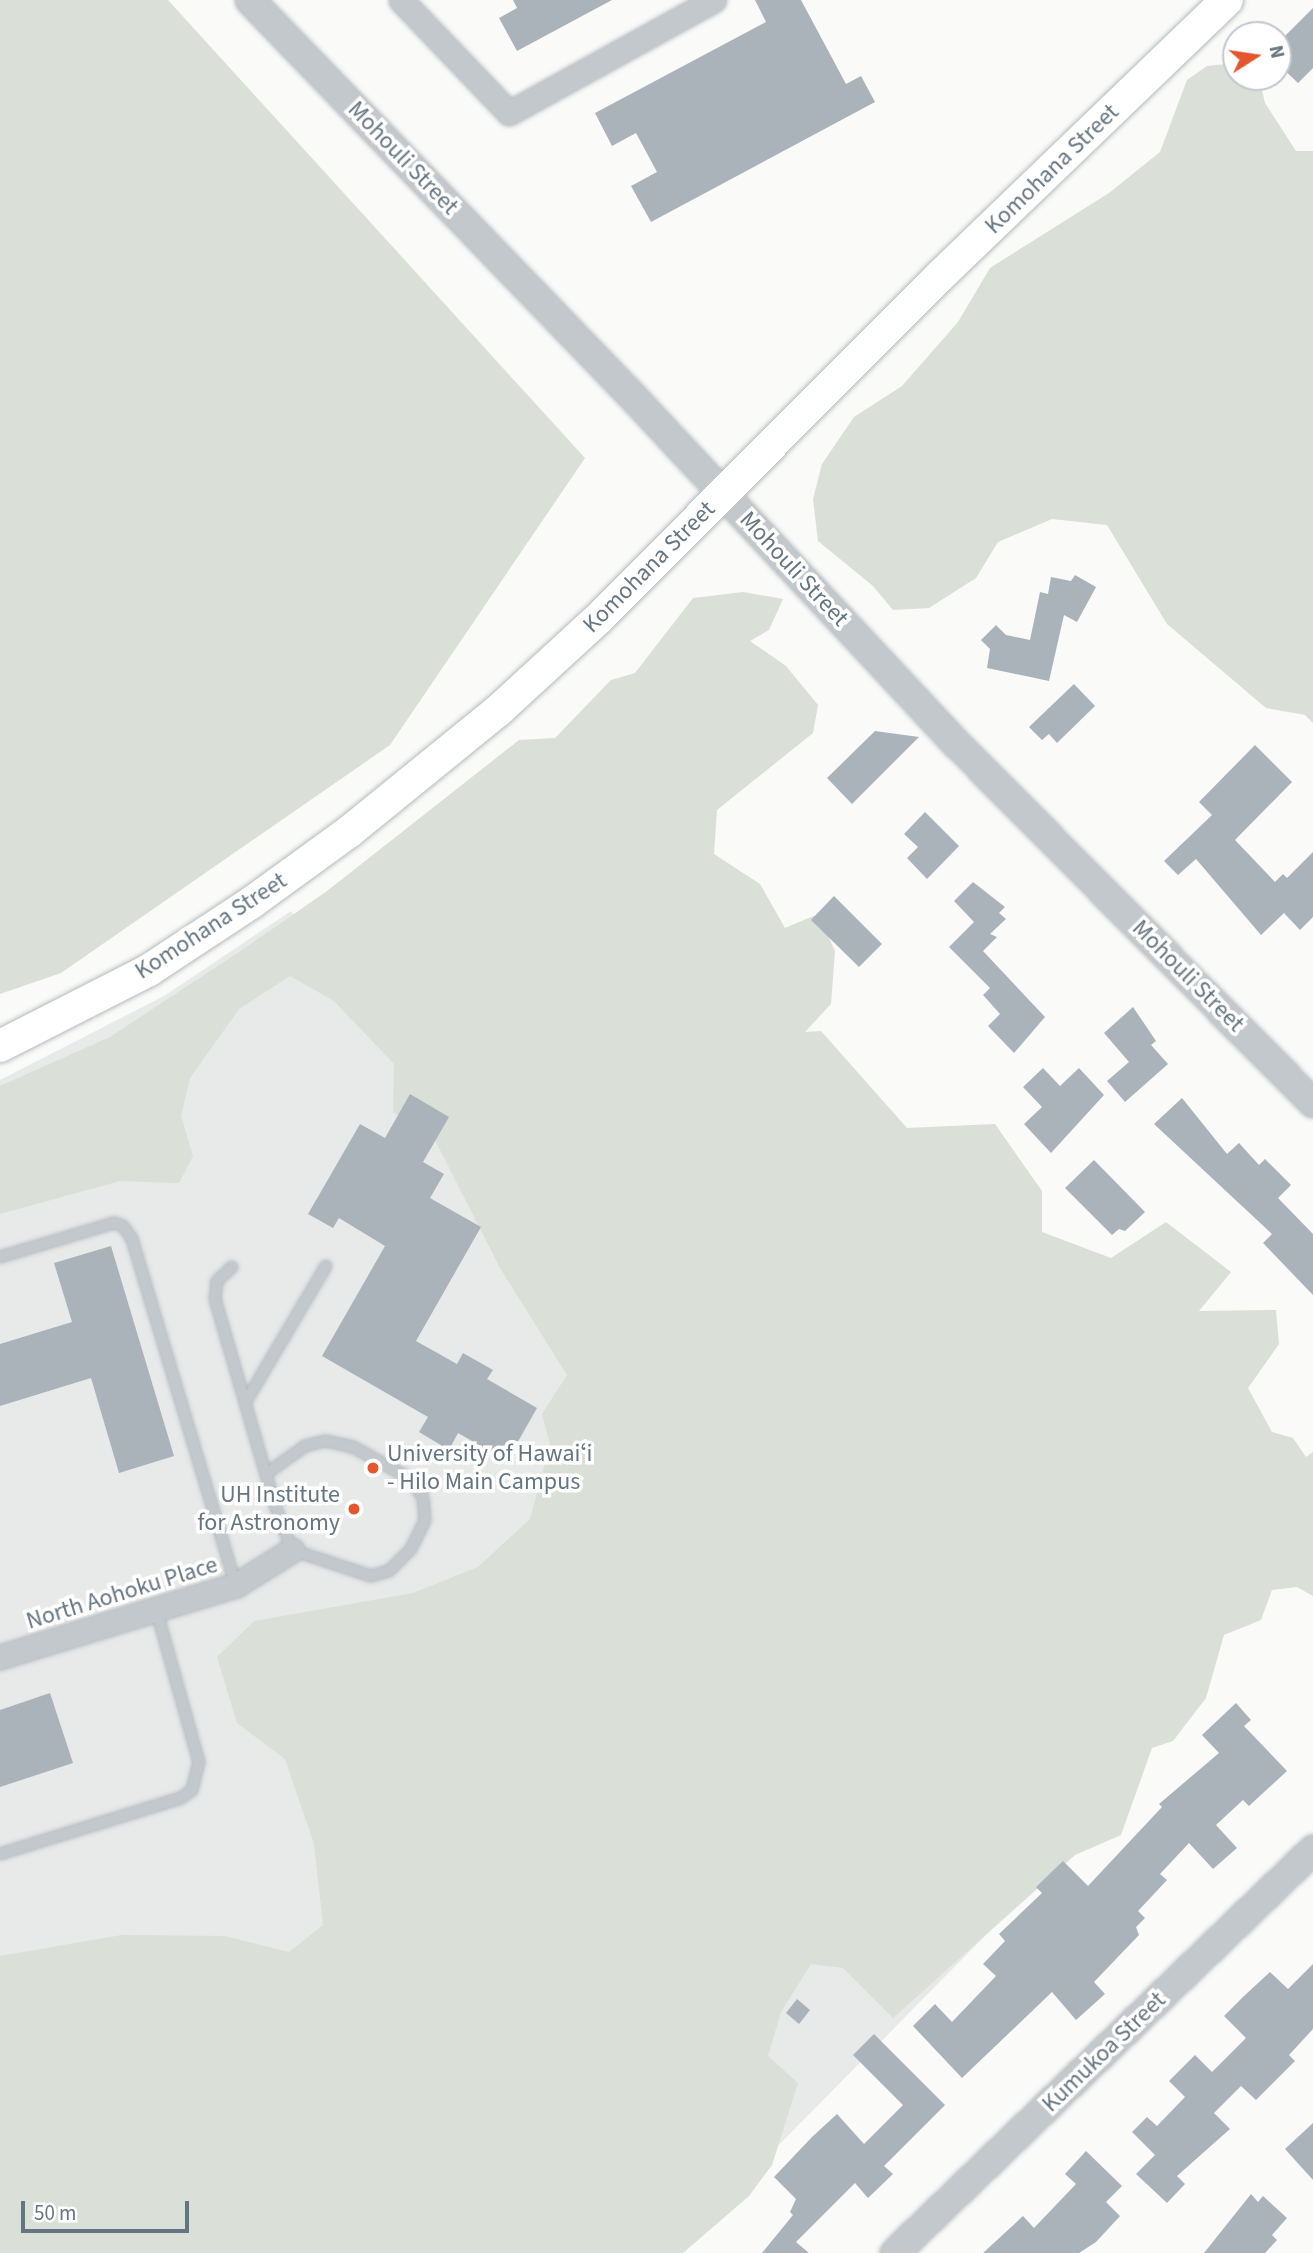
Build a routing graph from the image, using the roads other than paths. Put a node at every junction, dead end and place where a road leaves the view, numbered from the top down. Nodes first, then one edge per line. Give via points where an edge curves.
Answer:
1 (250, 0) edge
2 (401, 0) edge
3 (714, 0) edge
4 (1227, 0) edge
5 (724, 494) junction
6 (0, 1046) edge
7 (1313, 1103) edge
8 (0, 1257) edge
9 (326, 1266) dead end
10 (232, 1267) dead end
11 (245, 1403) junction
12 (266, 1474) junction
13 (292, 1550) junction
14 (236, 1585) junction
15 (157, 1613) junction
16 (0, 1657) edge
17 (1313, 1850) edge
18 (0, 1854) edge
19 (895, 2253) edge

1 - 5 street, Mohouli Street
2 - 3 street via 509,113
4 - 5 main road, Komohana Street via 938,278
5 - 6 main road, Komohana Street via 499,710 350,831 149,970
5 - 7 street, Mohouli Street via 958,745
8 - 14 lane via 114,1223 132,1238
9 - 11 lane
10 - 11 lane via 217,1281 215,1298
11 - 12 lane
12 - 13 lane
12 - 13 lane via 288,1456 325,1441 353,1447 411,1479 423,1498 425,1520 411,1549 389,1571 371,1576
13 - 14 street, North Aohoku Place
14 - 15 street, North Aohoku Place
15 - 16 street, North Aohoku Place
15 - 18 lane via 199,1762 192,1790 181,1798
17 - 19 street, Kumukoa Street

